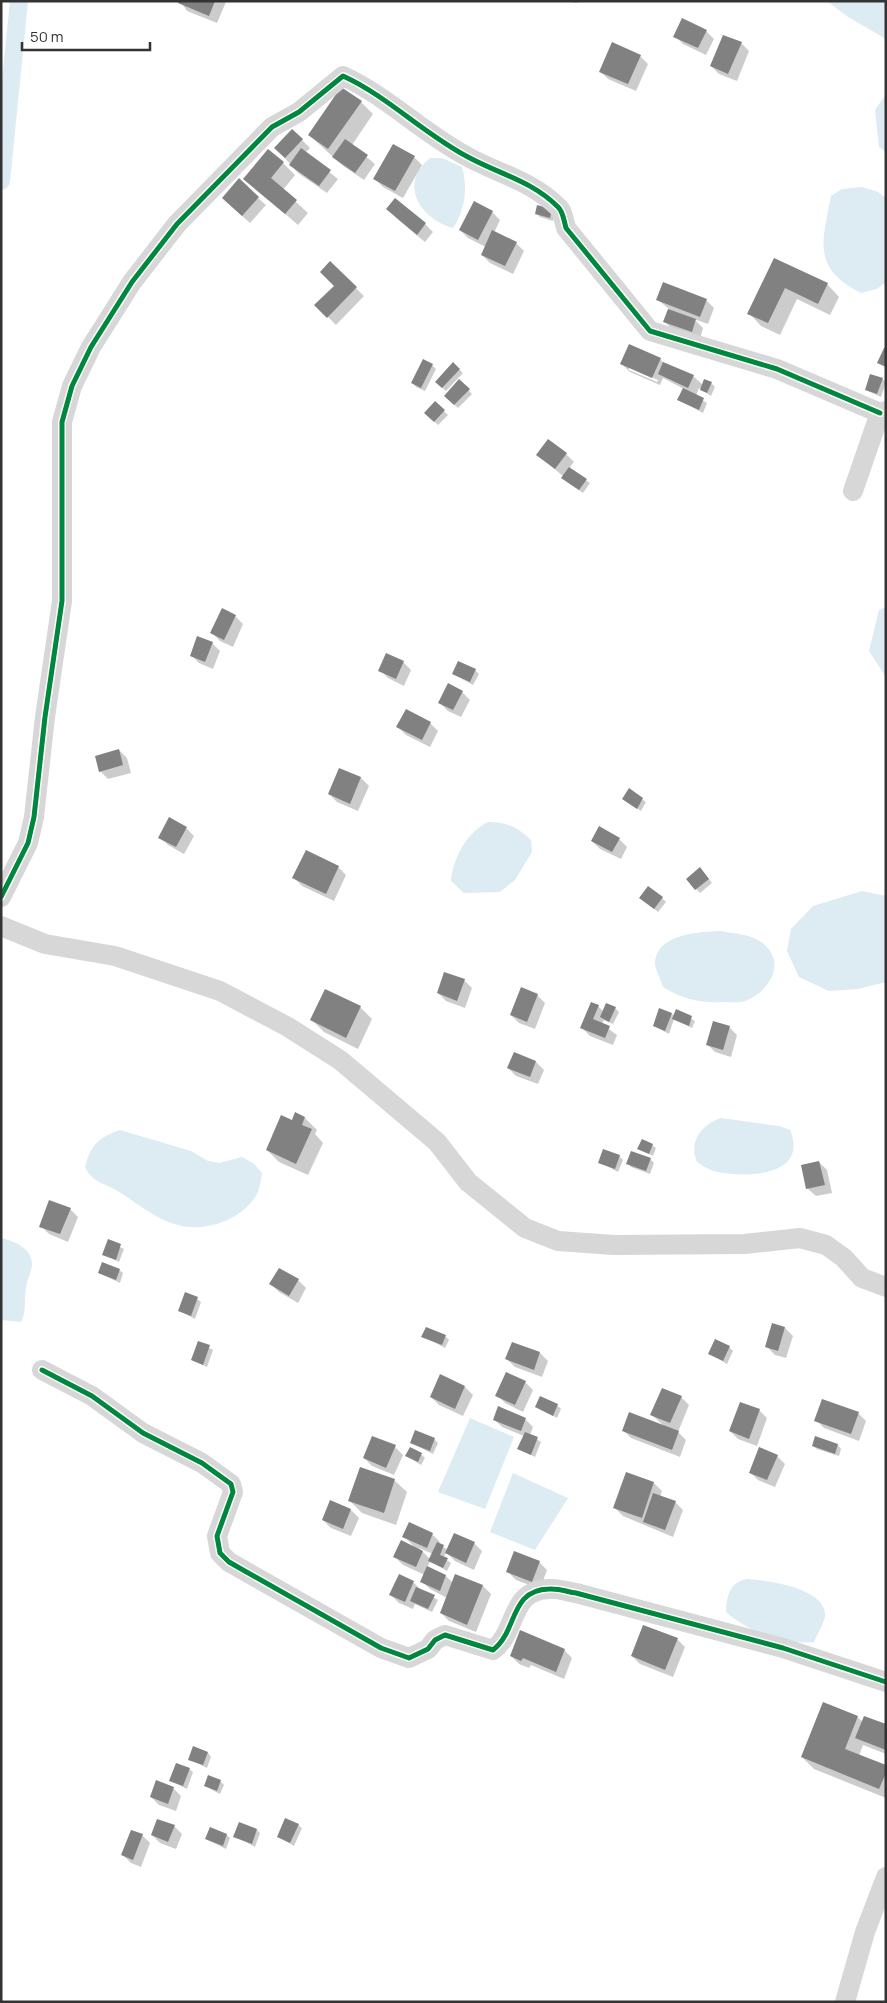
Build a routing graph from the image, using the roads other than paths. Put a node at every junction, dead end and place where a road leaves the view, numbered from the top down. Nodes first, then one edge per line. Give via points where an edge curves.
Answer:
1 (883, 412) edge
2 (854, 491) dead end
3 (1, 897) edge
4 (1, 926) edge
5 (886, 1287) edge
6 (42, 1370) dead end
7 (886, 1682) edge
8 (886, 1877) edge
9 (845, 2002) edge

1 - 2 street
1 - 3 street via 777,369 650,331 566,228 560,208 526,182 468,157 342,76 299,112 272,127 177,224 132,282 91,347 72,386 62,422 62,601 34,817 28,843
4 - 5 street via 45,944 115,956 220,991 288,1027 340,1060 437,1142 468,1182 505,1214 525,1228 549,1238 614,1245 744,1244 800,1238 826,1245 844,1258 862,1278
6 - 7 street via 92,1396 143,1433 202,1463 231,1484 232,1492 219,1528 217,1545 229,1562 335,1624 409,1658 445,1636 493,1650 503,1642 520,1601 535,1592 549,1589 576,1593 783,1648
8 - 9 street via 865,1932

